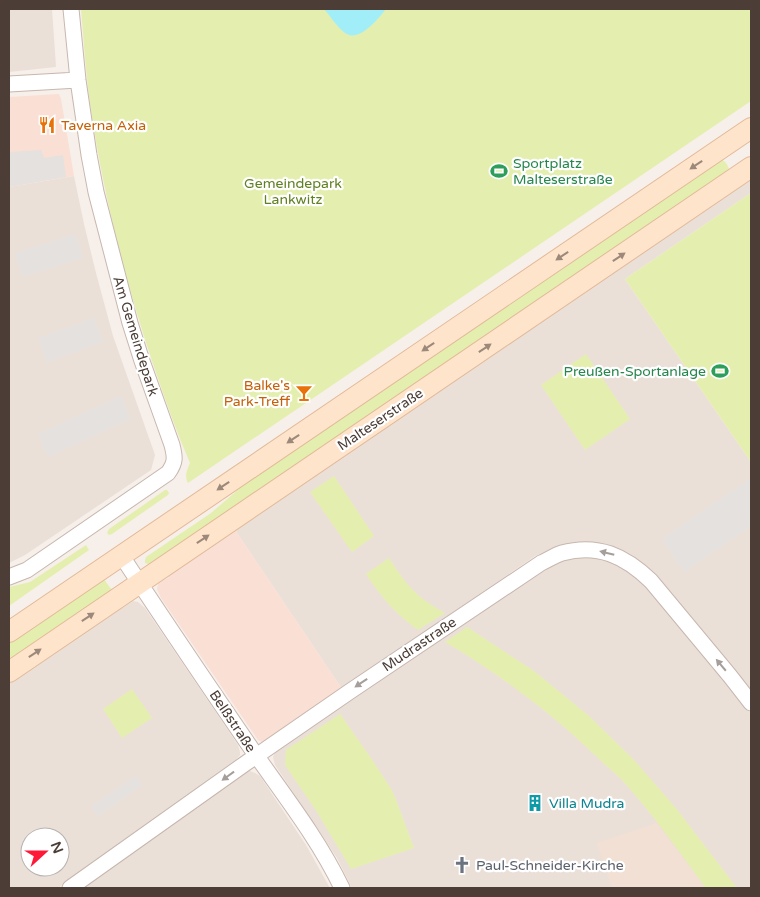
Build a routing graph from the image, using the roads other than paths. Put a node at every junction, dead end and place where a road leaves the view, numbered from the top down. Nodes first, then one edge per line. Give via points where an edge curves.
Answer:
1 (70, 9) edge
2 (78, 80) junction
3 (9, 84) edge
4 (751, 128) edge
5 (722, 147) junction
6 (746, 170) edge
7 (121, 555) junction
8 (9, 577) edge
9 (139, 582) junction
10 (9, 632) edge
11 (9, 672) edge
12 (751, 703) edge
13 (257, 756) junction
14 (70, 888) edge
15 (342, 888) edge

1 - 2 street, Am Gemeindepark
2 - 3 street
2 - 8 street, Am Gemeindepark via 92,174 108,240 142,361 175,456 168,473 27,570
4 - 5 main road
5 - 6 main road
5 -> 7 main road
9 -> 6 main road, Malteserstraße
7 - 9 street, Belßstraße
7 - 10 main road
11 -> 9 main road, Malteserstraße
9 - 13 street, Belßstraße
12 -> 13 street, Mudrastraße via 640,571 616,556 582,550 541,563
13 -> 14 street, Mudrastraße
13 - 15 street, Belßstraße via 327,858

